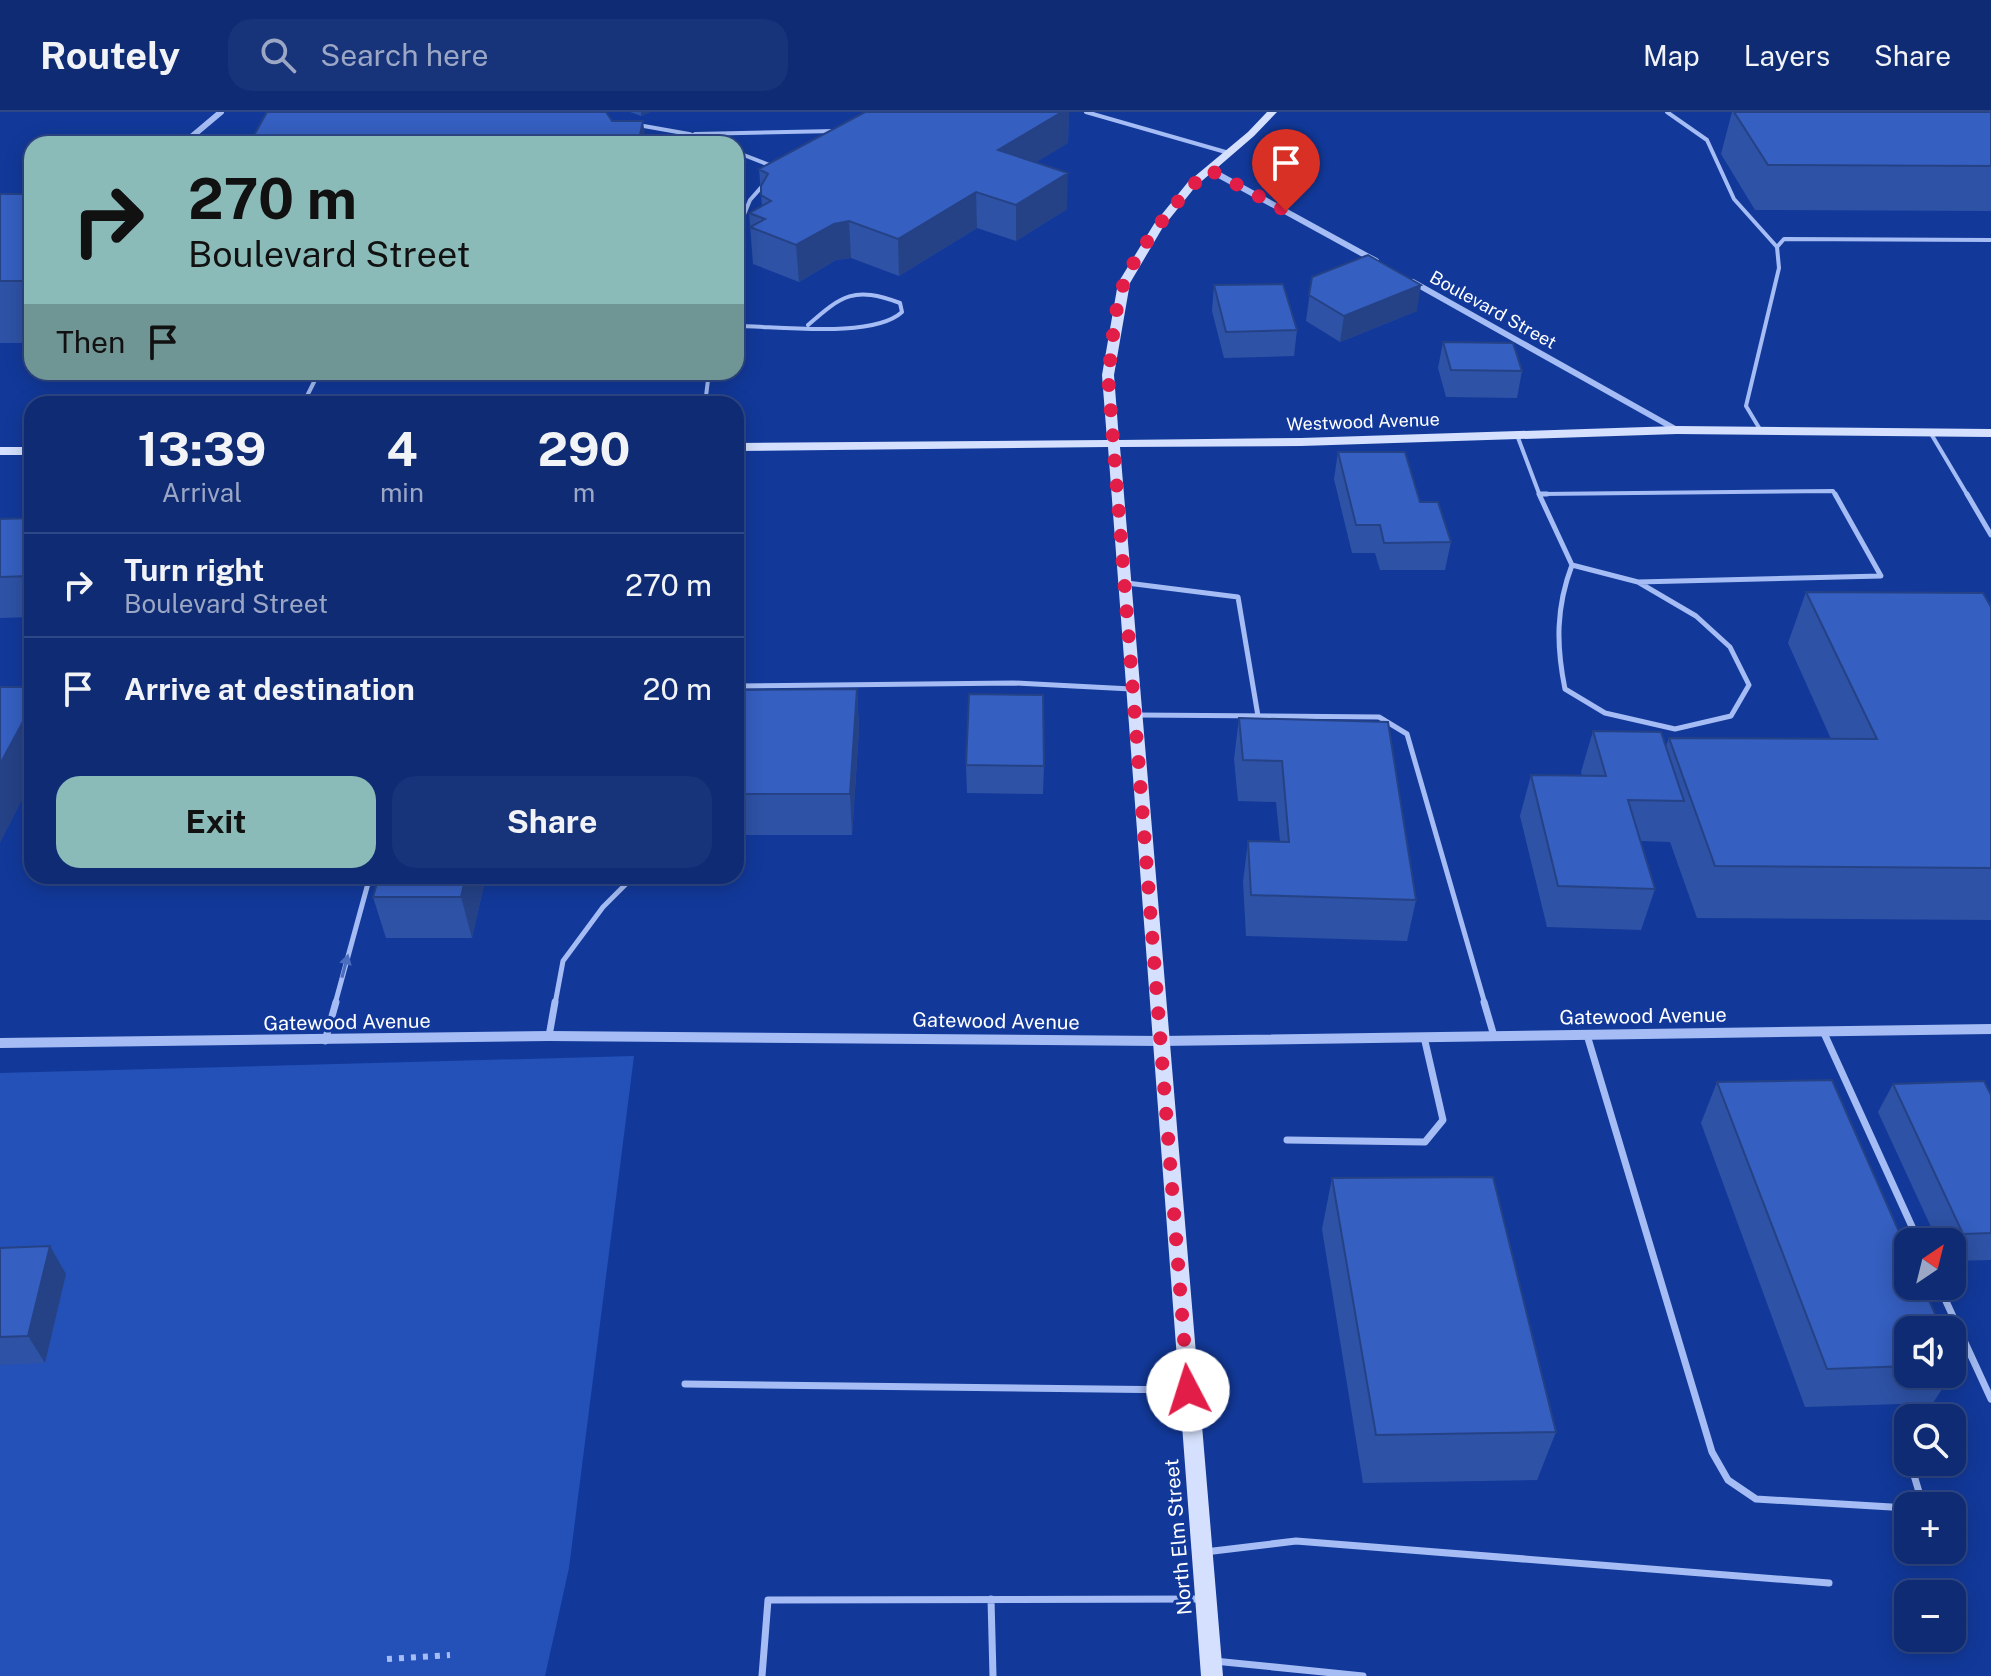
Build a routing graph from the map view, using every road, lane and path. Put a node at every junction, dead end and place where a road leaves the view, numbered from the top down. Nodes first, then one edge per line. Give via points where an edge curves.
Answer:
1 (221, 112) edge
2 (1086, 112) edge
3 (1272, 112) edge
4 (1667, 112) edge
5 (636, 125) edge
6 (848, 125) edge
7 (835, 131) junction
8 (689, 134) junction
9 (192, 136) edge
10 (694, 136) edge
11 (817, 140) edge
12 (1229, 153) junction
13 (744, 155) edge
14 (779, 169) edge
15 (1210, 170) junction
16 (771, 177) edge
17 (744, 215) edge
18 (1991, 240) edge
19 (1777, 247) junction
20 (1377, 262) edge
21 (1403, 276) edge
22 (808, 325) junction
23 (744, 326) edge
24 (1677, 430) junction
25 (1761, 431) junction
26 (1930, 432) junction
27 (1991, 433) edge
28 (1517, 435) junction
29 (1111, 444) junction
30 (744, 447) edge
31 (0, 451) edge
32 (24, 451) edge
33 (1540, 494) junction
34 (1991, 535) edge
35 (1572, 565) junction
36 (1122, 582) junction
37 (1638, 582) junction
38 (744, 686) edge
39 (1131, 689) junction
40 (1133, 715) junction
41 (1258, 716) junction
42 (368, 884) edge
43 (626, 884) edge
44 (1991, 1029) edge
45 (1823, 1031) junction
46 (1587, 1035) junction
47 (549, 1036) junction
48 (1494, 1036) junction
49 (1424, 1037) junction
50 (325, 1041) junction
51 (1160, 1041) junction
52 (0, 1043) edge
53 (1287, 1140) dead end
54 (1913, 1228) edge
55 (1945, 1300) edge
56 (685, 1384) dead end
57 (1188, 1390) junction
58 (1991, 1399) edge
59 (1894, 1507) edge
60 (1201, 1552) junction
61 (1829, 1583) dead end
62 (991, 1599) junction
63 (1205, 1599) junction
64 (450, 1655) dead end
65 (387, 1659) dead end
66 (1211, 1668) edge
67 (762, 1676) edge
68 (993, 1676) edge
69 (1363, 1676) edge

1 - 9 street
2 - 12 lane
3 - 12 street, North Elm Street
4 - 19 lane via 1707,140 1734,199
5 - 8 lane
6 - 7 lane
7 - 8 lane
7 - 11 lane
8 - 10 lane
12 - 15 street, North Elm Street
13 - 14 lane
15 - 20 street
15 - 29 street, North Elm Street via 1158,226 1124,283 1108,375
16 - 17 lane
18 - 19 lane via 1784,239
19 - 25 lane via 1779,268 1746,406
21 - 24 street, Boulevard Street
22 - 22 lane via 882,324 902,312 900,303 887,297 853,296 834,301
22 - 23 lane
24 - 25 street, Westwood Avenue
24 - 28 street, Westwood Avenue
25 - 26 street, Westwood Avenue
26 - 27 street, Westwood Avenue
26 - 34 lane
28 - 29 street, Westwood Avenue
28 - 33 lane
29 - 30 street, Westwood Avenue
29 - 36 street, North Elm Street
31 - 32 street
33 - 35 lane
33 - 37 lane via 1833,491 1881,576
35 - 37 lane
35 - 37 lane via 1559,596 1557,656 1565,689 1605,713 1675,729 1731,716 1749,685 1730,647 1696,616
36 - 39 street, North Elm Street
36 - 41 lane via 1238,597
38 - 39 lane via 1014,683
39 - 40 street, North Elm Street
40 - 41 lane
40 - 51 street, North Elm Street
41 - 48 lane via 1379,717 1407,734
50 -> 42 lane
43 - 47 lane via 563,961
44 - 45 street, Gatewood Avenue
45 - 46 street, Gatewood Avenue
45 - 54 lane
46 - 48 street, Gatewood Avenue
46 - 59 lane via 1712,1452 1728,1480 1756,1499
47 - 50 street, Gatewood Avenue
47 - 51 street, Gatewood Avenue
48 - 49 street, Gatewood Avenue
49 - 51 street, Gatewood Avenue
49 - 53 lane via 1443,1120 1425,1142
50 - 52 street, Gatewood Avenue
51 - 57 street, North Elm Street
55 - 58 lane
56 - 57 lane
57 - 60 street, North Elm Street
60 - 61 lane via 1296,1541
60 - 63 street, North Elm Street
62 - 63 lane
62 - 67 lane via 768,1600
62 - 68 lane
63 - 66 street, North Elm Street
64 - 65 path
66 - 69 lane

